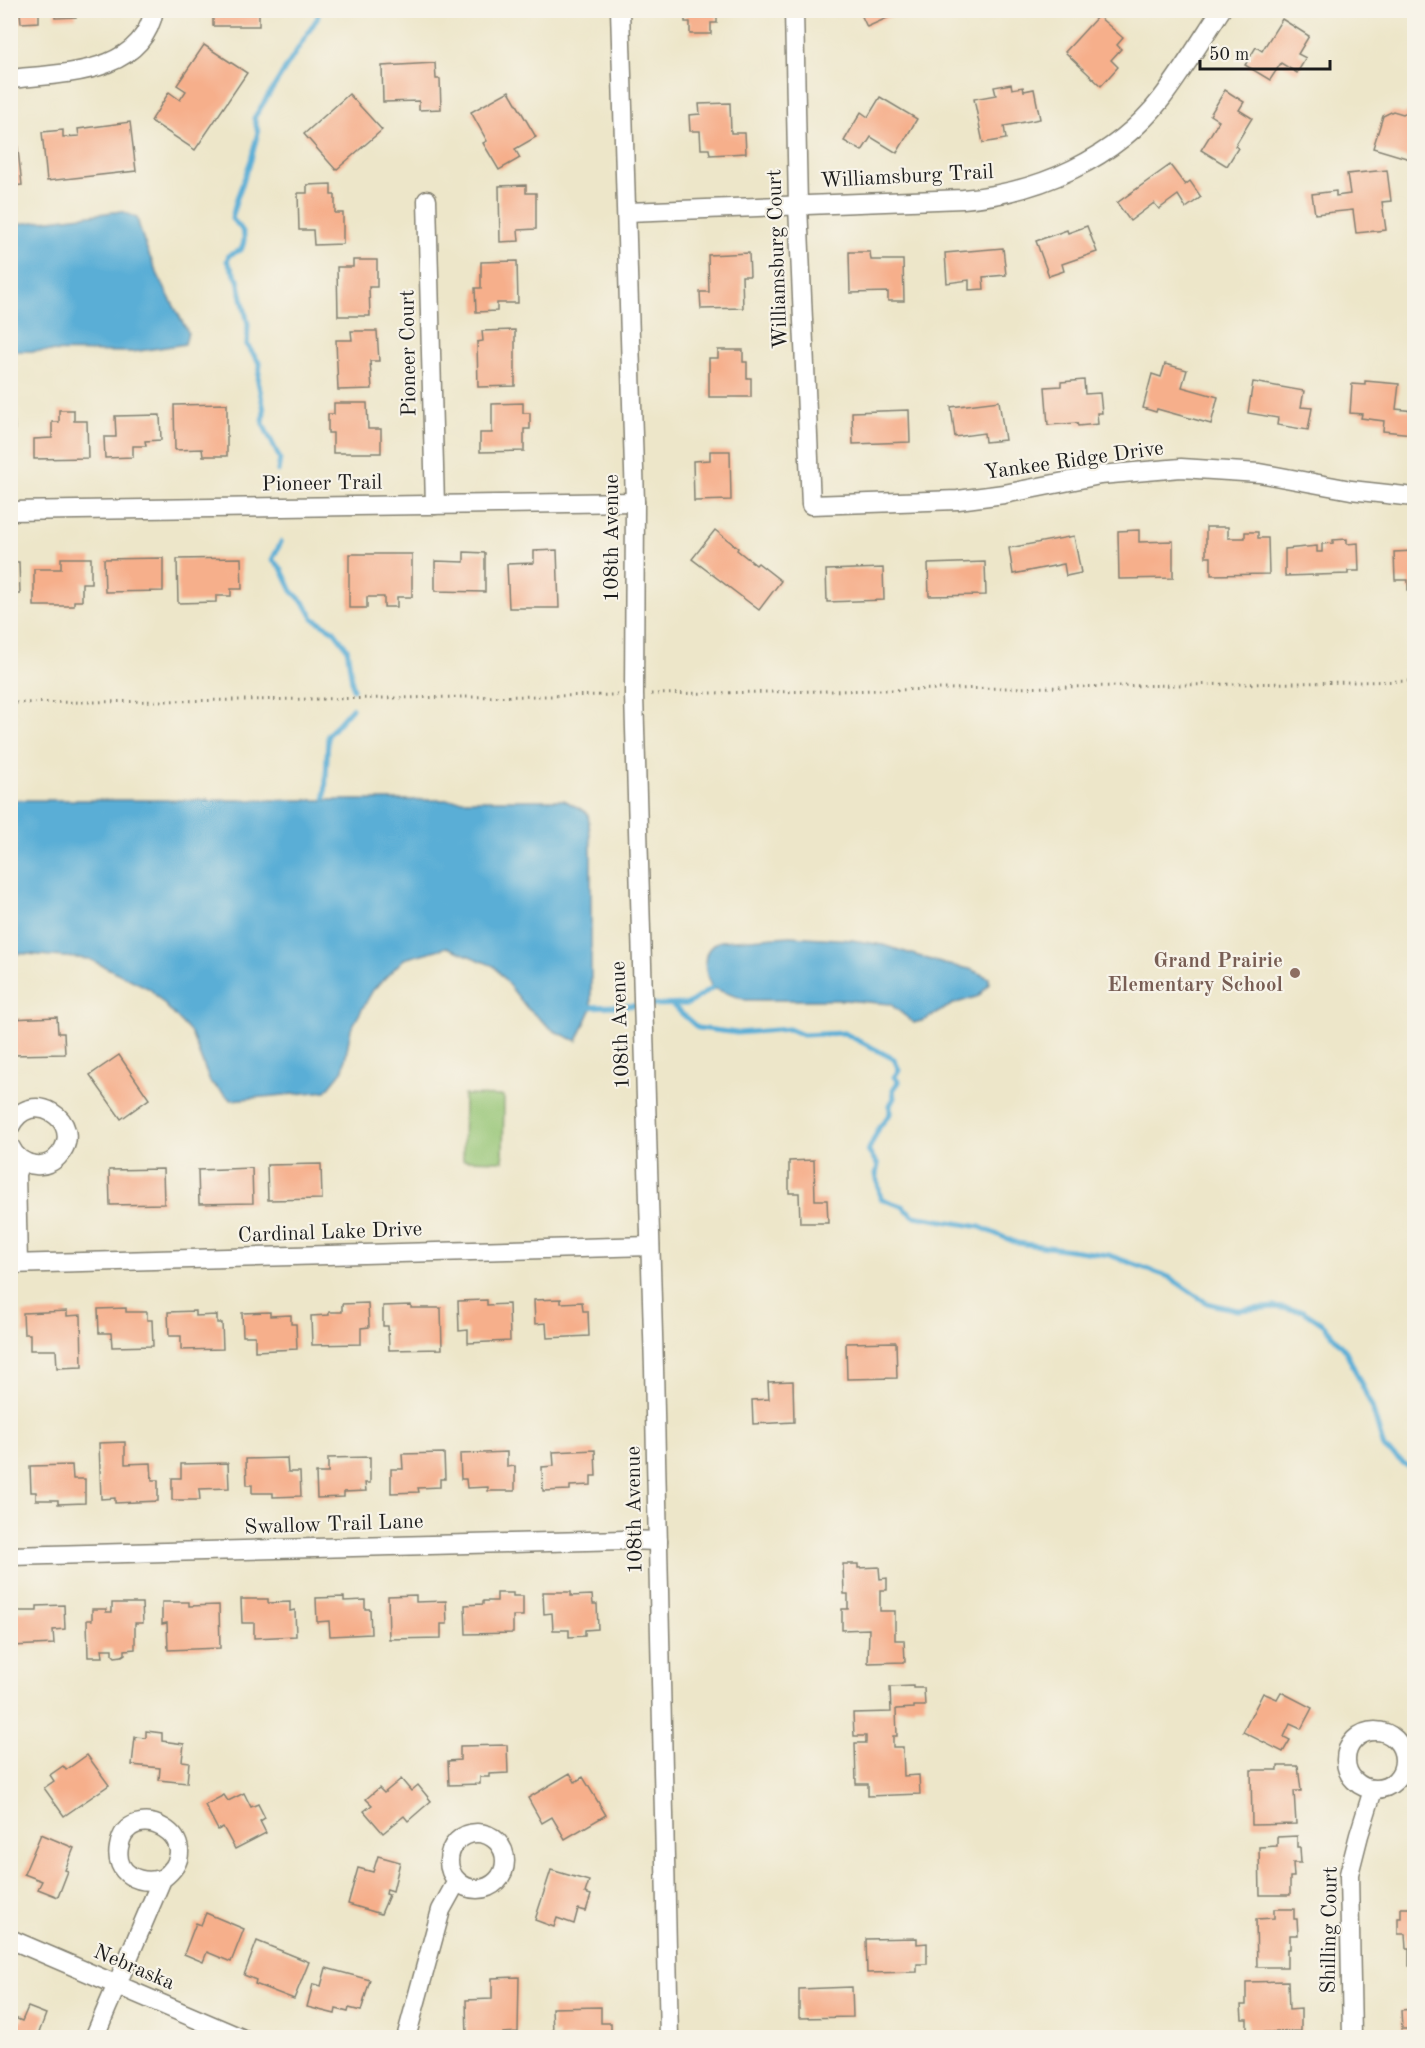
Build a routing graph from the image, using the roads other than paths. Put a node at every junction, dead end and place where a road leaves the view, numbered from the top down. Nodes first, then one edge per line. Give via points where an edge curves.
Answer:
1 (154, 10) edge
2 (620, 10) edge
3 (794, 10) edge
4 (1221, 10) edge
5 (10, 79) edge
6 (427, 200) dead end
7 (798, 205) junction
8 (627, 212) junction
9 (1414, 497) edge
10 (635, 502) junction
11 (435, 505) junction
12 (811, 505) joint
13 (10, 511) edge
14 (10, 1127) edge
15 (16, 1153) edge
16 (650, 1246) junction
17 (14, 1264) edge
18 (658, 1541) junction
19 (10, 1556) edge
20 (1374, 1790) dead end
21 (162, 1879) dead end
22 (457, 1881) dead end
23 (10, 1939) edge
24 (117, 1986) junction
25 (94, 2037) edge
26 (241, 2037) edge
27 (406, 2037) edge
28 (669, 2037) edge
29 (1352, 2037) edge

1 - 5 street via 144,38 115,62 79,72
2 - 8 street, 108th Avenue
3 - 7 street, Williamsburg Court
4 - 7 street, Williamsburg Trail via 1161,99 1136,126 1066,173 989,197
6 - 11 street, Pioneer Court
7 - 8 street, Williamsburg Trail
7 - 12 street, Williamsburg Court
8 - 10 street, 108th Avenue
9 - 12 street, Yankee Ridge Drive via 1259,473 1181,468 1100,475 958,500
10 - 11 street, Pioneer Trail
10 - 16 street, 108th Avenue via 634,695
11 - 13 street, Pioneer Trail
14 - 15 street via 23,1112 41,1108 57,1116 66,1131 64,1150 49,1163 30,1165
15 - 17 street
16 - 17 street, Cardinal Lake Drive
16 - 18 street, 108th Avenue
18 - 19 street, Swallow Trail Lane
18 - 28 street, 108th Avenue
20 - 29 street, Shilling Court via 1349,1874
21 - 24 street
22 - 27 street via 441,1910
23 - 24 street, Nebraska
24 - 25 street
24 - 26 street, Nebraska

